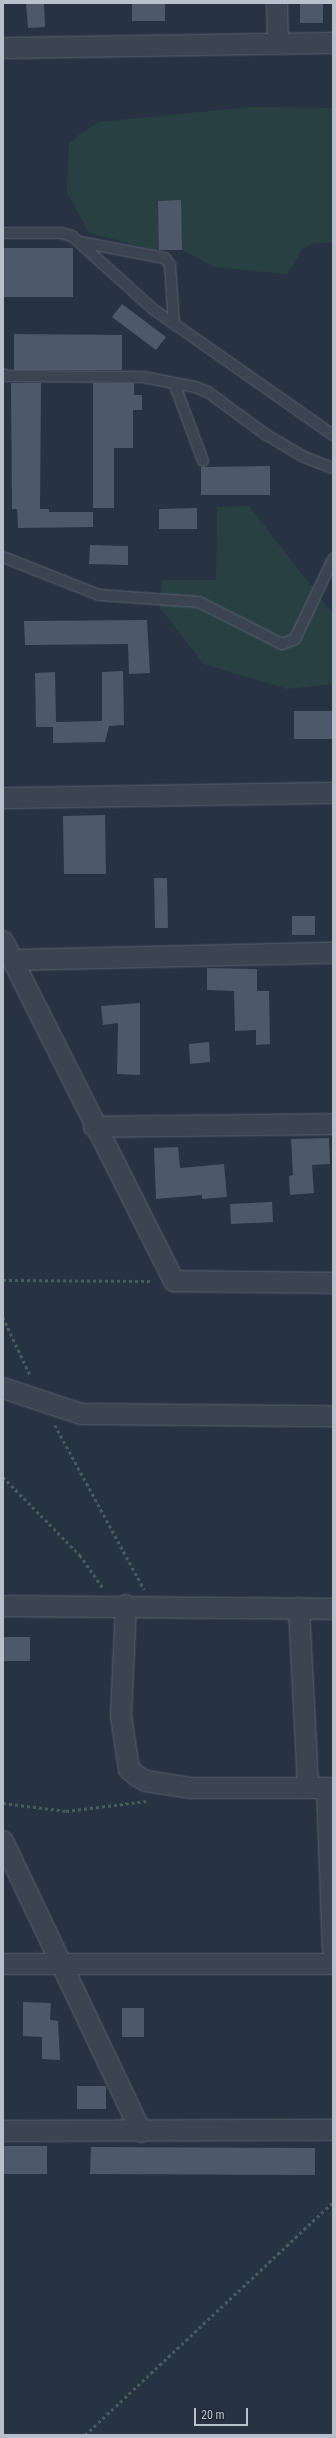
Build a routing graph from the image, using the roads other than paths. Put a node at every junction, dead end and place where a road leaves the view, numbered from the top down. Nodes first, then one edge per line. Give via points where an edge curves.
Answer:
1 (277, 3) edge
2 (333, 43) edge
3 (278, 44) junction
4 (3, 48) edge
5 (3, 233) edge
6 (80, 242) junction
7 (174, 324) junction
8 (3, 374) edge
9 (174, 382) junction
10 (333, 436) edge
11 (203, 461) dead end
12 (333, 468) edge
13 (3, 557) edge
14 (333, 559) edge
15 (333, 793) edge
16 (3, 798) edge
17 (3, 941) edge
18 (333, 953) edge
19 (13, 960) junction
20 (333, 1124) edge
21 (94, 1127) junction
22 (333, 1283) edge
23 (3, 1388) edge
24 (333, 1416) edge
25 (3, 1606) edge
26 (120, 1606) junction
27 (299, 1608) junction
28 (333, 1609) edge
29 (323, 1788) edge
30 (3, 1841) edge
31 (333, 1949) edge
32 (3, 1964) edge
33 (63, 1964) junction
34 (333, 1964) edge
35 (333, 2130) edge
36 (3, 2131) edge
37 (141, 2132) junction

1 - 3 street
2 - 3 street
3 - 4 street
5 - 6 lane via 62,233
6 - 7 lane via 153,310
6 - 7 lane via 165,258 170,266
7 - 10 lane
8 - 9 lane via 143,377
9 - 11 lane
9 - 12 lane via 208,392 265,434 304,457
13 - 14 lane via 99,595 199,602 282,644 295,639
15 - 16 street
17 - 19 street
18 - 19 street
19 - 21 street
20 - 21 street
21 - 22 street via 174,1281
23 - 24 street via 68,1411 94,1415
25 - 26 street
26 - 27 street
26 - 29 street via 121,1716 130,1769 146,1781 191,1788
27 - 28 street
27 - 29 street
29 - 31 street
30 - 33 street
32 - 33 street
33 - 34 street
33 - 37 street
35 - 37 street
36 - 37 street

